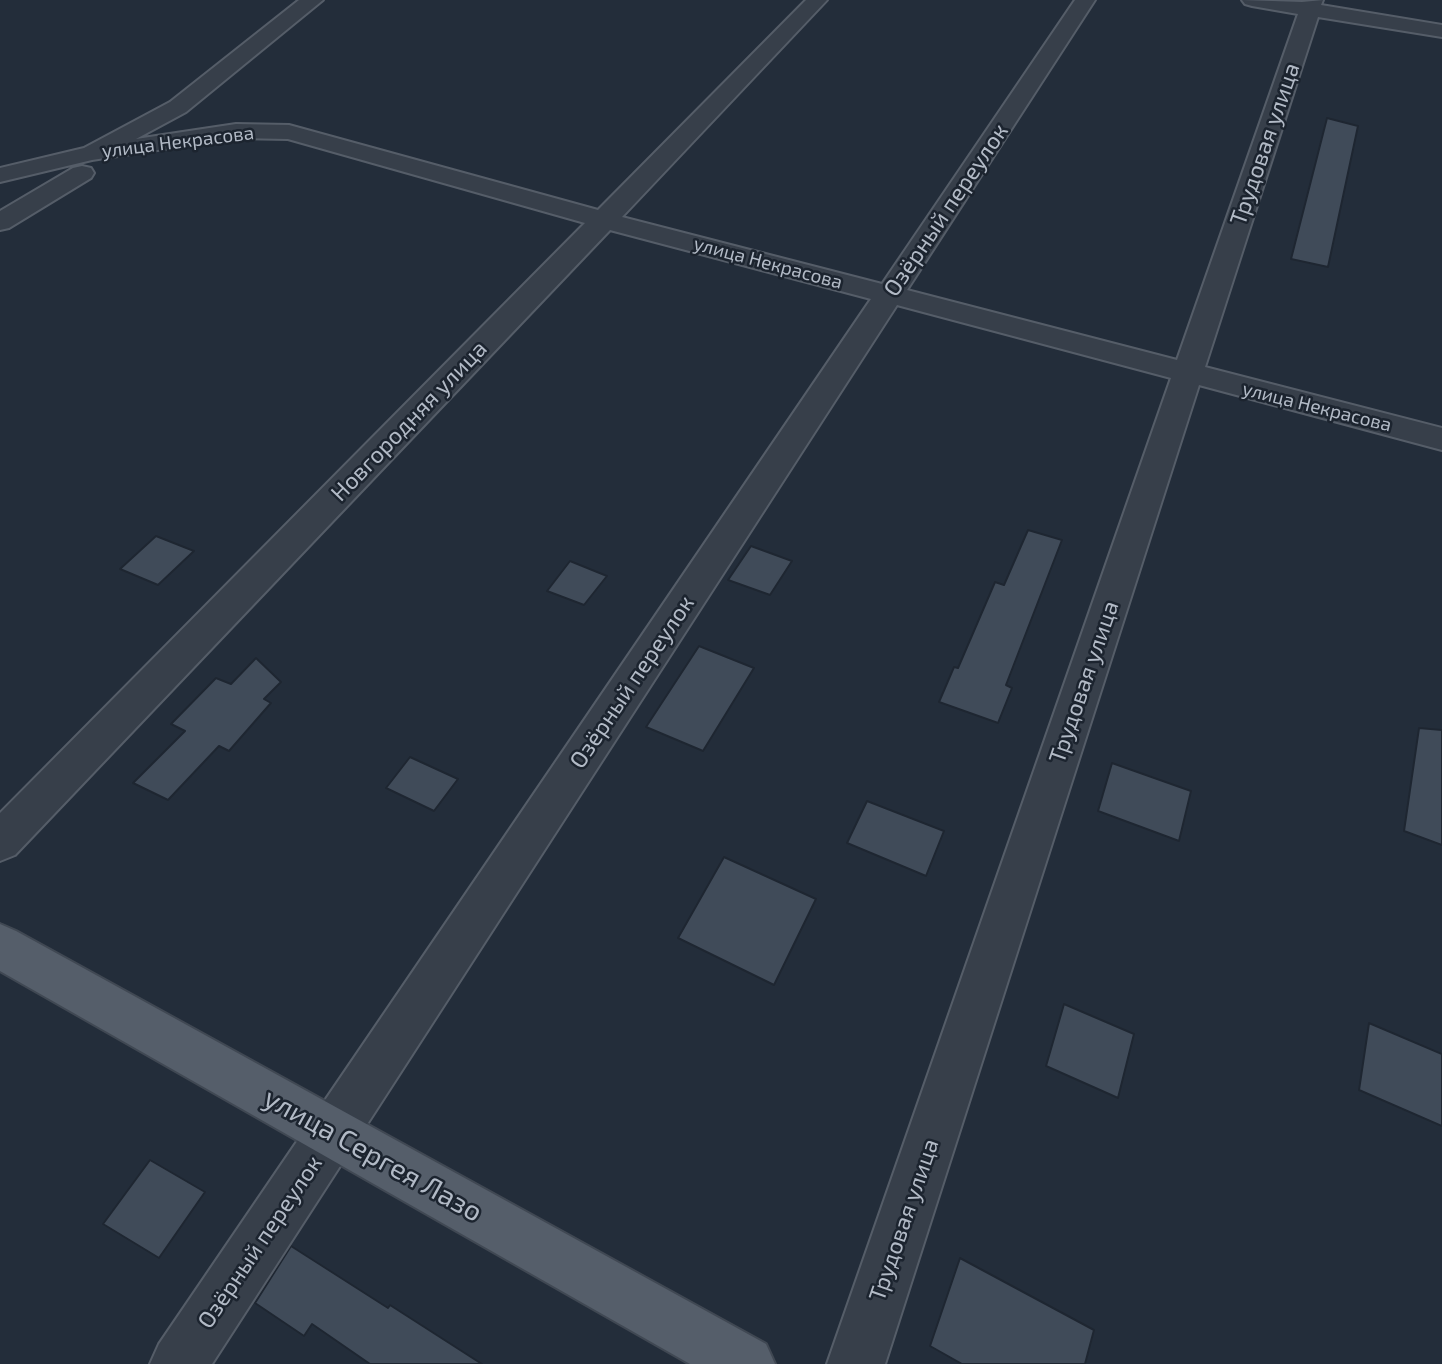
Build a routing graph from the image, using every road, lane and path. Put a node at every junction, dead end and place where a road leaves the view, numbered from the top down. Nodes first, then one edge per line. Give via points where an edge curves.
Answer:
1 (313, 0) edge
2 (817, 0) edge
3 (1086, 0) edge
4 (1252, 0) edge
5 (1311, 5) edge
6 (1442, 32) edge
7 (87, 163) junction
8 (0, 175) edge
9 (604, 220) junction
10 (0, 222) edge
11 (889, 295) junction
12 (1188, 374) junction
13 (1442, 439) edge
14 (0, 842) edge
15 (0, 946) edge
16 (333, 1132) junction
17 (178, 1364) edge
18 (746, 1364) edge
19 (856, 1364) edge

1 - 7 street via 178,107
2 - 9 street, Новгородняя улица
3 - 11 street, Озёрный переулок
4 - 5 street
5 - 6 street
5 - 12 street, Трудовая улица
7 - 8 street
7 - 9 street, улица Некрасова via 236,131 289,132
7 - 10 street
9 - 11 street, улица Некрасова
9 - 14 street, Новгородняя улица
11 - 12 street, улица Некрасова
11 - 16 street, Озёрный переулок
12 - 13 street, улица Некрасова
12 - 19 street, Трудовая улица
15 - 16 main road, улица Сергея Лазо
16 - 17 street, Озёрный переулок
16 - 18 main road, улица Сергея Лазо

